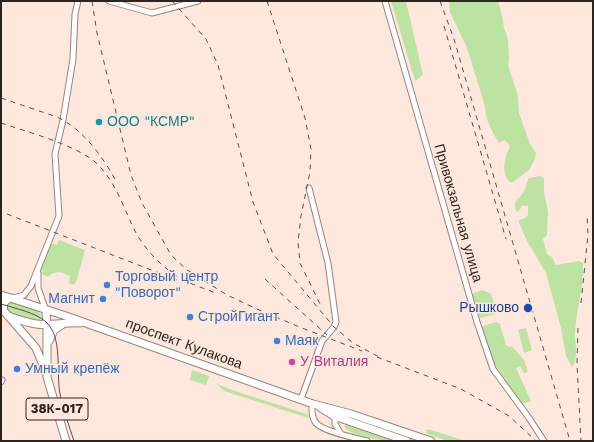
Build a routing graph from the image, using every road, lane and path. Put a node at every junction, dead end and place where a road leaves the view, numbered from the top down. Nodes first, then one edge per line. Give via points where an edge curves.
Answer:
1 (78, 1) edge
2 (109, 1) edge
3 (198, 1) edge
4 (385, 1) edge
5 (309, 188) dead end
6 (38, 266) junction
7 (1, 295) edge
8 (12, 298) junction
9 (46, 311) junction
10 (4, 314) edge
11 (67, 323) junction
12 (32, 324) junction
13 (47, 324) junction
14 (89, 324) junction
15 (47, 355) junction
16 (47, 377) junction
17 (301, 399) junction
18 (313, 404) junction
19 (335, 412) junction
20 (341, 435) junction
21 (66, 441) edge
22 (367, 441) edge
23 (407, 441) edge
24 (431, 441) edge
25 (544, 441) edge

1 - 6 street via 73,59 55,154 59,216
2 - 3 street via 152,13
4 - 25 street, Привокзальная улица via 477,322 493,369
5 - 17 street via 328,263 336,322 322,341
6 - 8 street via 28,291 20,298
6 - 9 street via 38,288
7 - 8 main road
8 - 9 main road, проспект Кулакова
8 - 10 main road via 6,300 3,305
9 - 12 main road via 42,323
9 - 13 main road
9 - 14 main road, проспект Кулакова
10 - 12 main road
10 - 16 main road via 36,348
11 - 13 main road
11 - 14 main road
11 - 15 main road via 54,330 49,340
12 - 13 main road
13 - 15 main road
14 - 17 main road, проспект Кулакова
15 - 16 main road
16 - 21 main road, 38К-017
17 - 18 main road, проспект Кулакова
18 - 19 main road, проспект Кулакова
18 - 20 street via 313,418 317,424
19 - 20 street via 335,424
19 - 23 main road, проспект Кулакова
19 - 24 main road, проспект Кулакова
20 - 22 street

